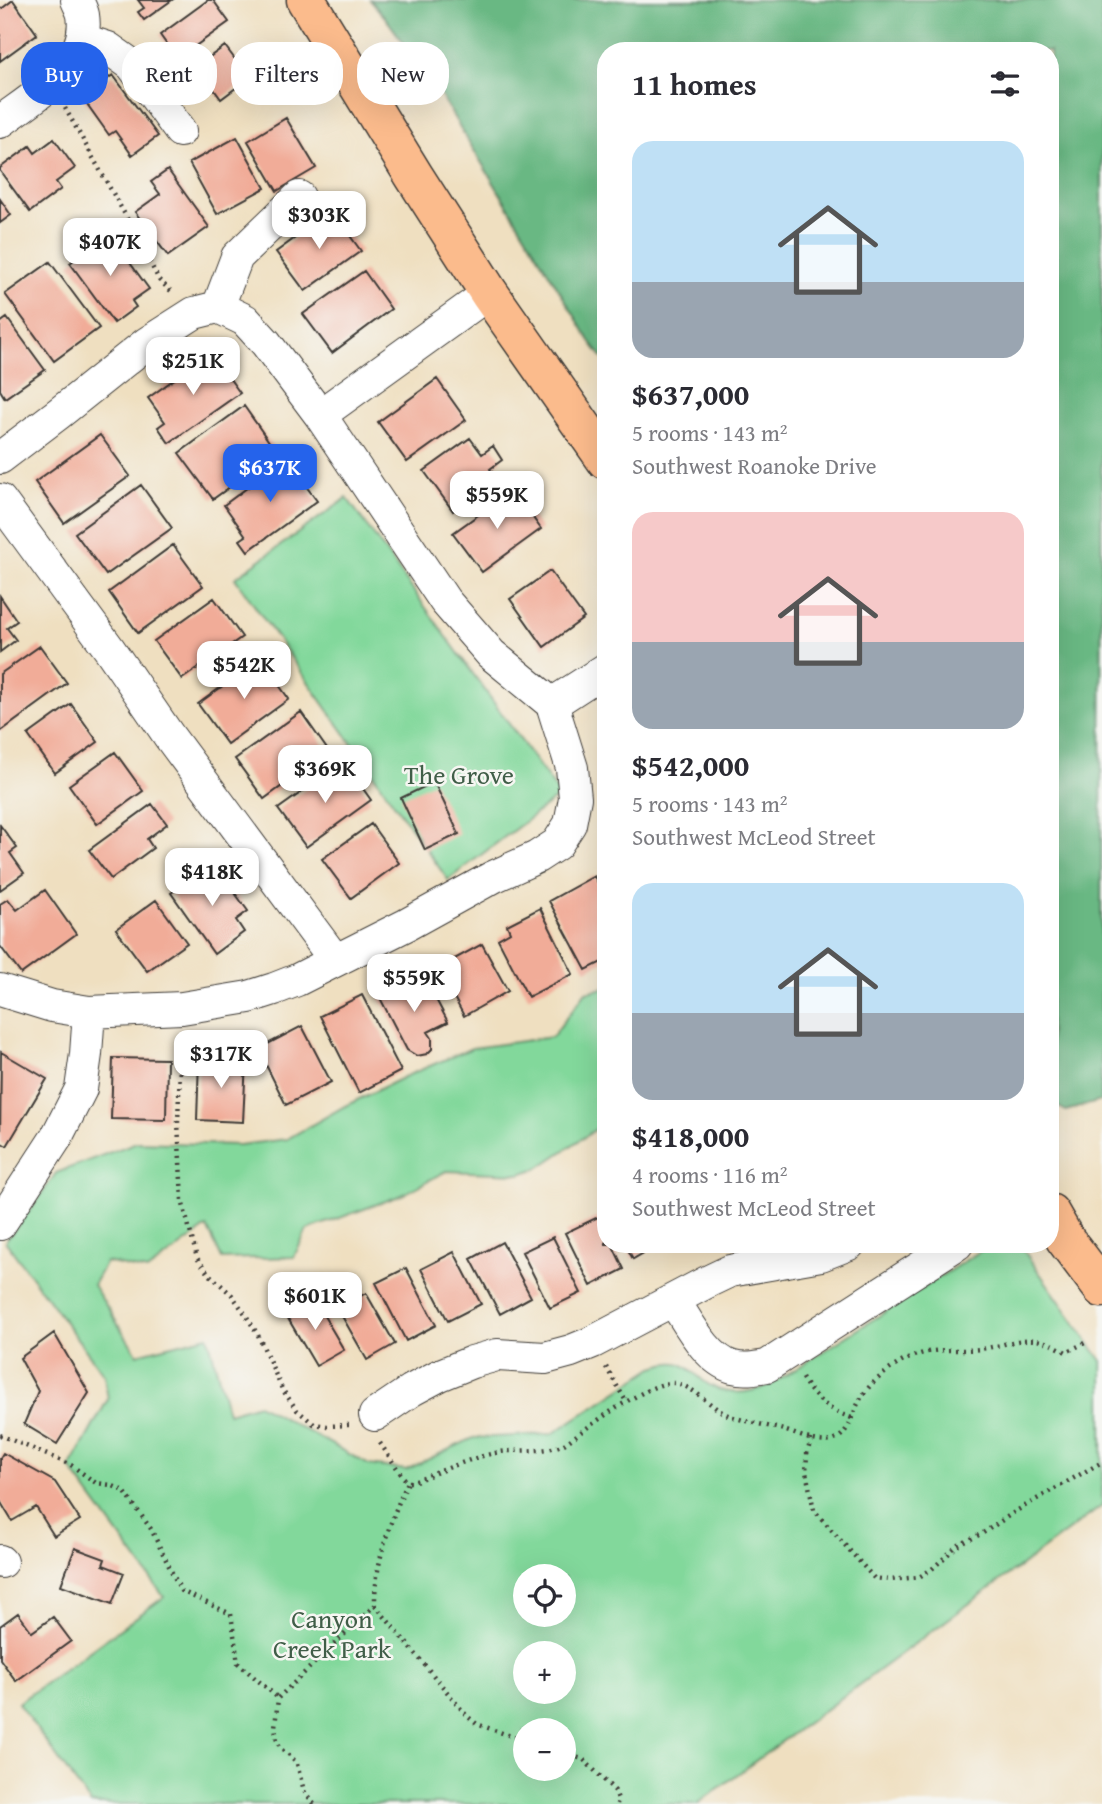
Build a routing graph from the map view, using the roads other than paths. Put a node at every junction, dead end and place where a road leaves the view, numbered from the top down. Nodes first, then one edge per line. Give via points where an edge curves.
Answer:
1 (77, 0) edge
2 (306, 0) edge
3 (83, 40) junction
4 (0, 122) edge
5 (180, 131) dead end
6 (299, 197) dead end
7 (489, 293) junction
8 (206, 310) junction
9 (320, 415) junction
10 (597, 447) edge
11 (0, 458) edge
12 (0, 499) edge
13 (597, 675) edge
14 (552, 704) junction
15 (335, 960) junction
16 (0, 990) edge
17 (89, 1012) junction
18 (0, 1224) edge
19 (1059, 1229) edge
20 (826, 1253) edge
21 (943, 1253) edge
22 (1102, 1289) edge
23 (674, 1301) junction
24 (370, 1418) road end

1 - 3 street via 83,15
2 - 7 main road
3 - 4 street via 70,64 51,84
3 - 5 street via 108,48 132,65
6 - 8 street via 237,257
7 - 9 street
7 - 10 main road
8 - 9 street via 245,320
8 - 11 street via 147,343
9 - 14 street via 445,601 491,654
12 - 15 street
13 - 14 street
14 - 15 street via 572,768 576,798 570,824 557,844
15 - 17 street via 249,997 181,1008
16 - 17 street
17 - 18 street via 82,1089 57,1138
19 - 22 main road
20 - 23 street via 730,1271
21 - 23 street via 767,1366 730,1367 717,1358
23 - 24 street via 571,1351 545,1358 497,1355 472,1362 412,1390

